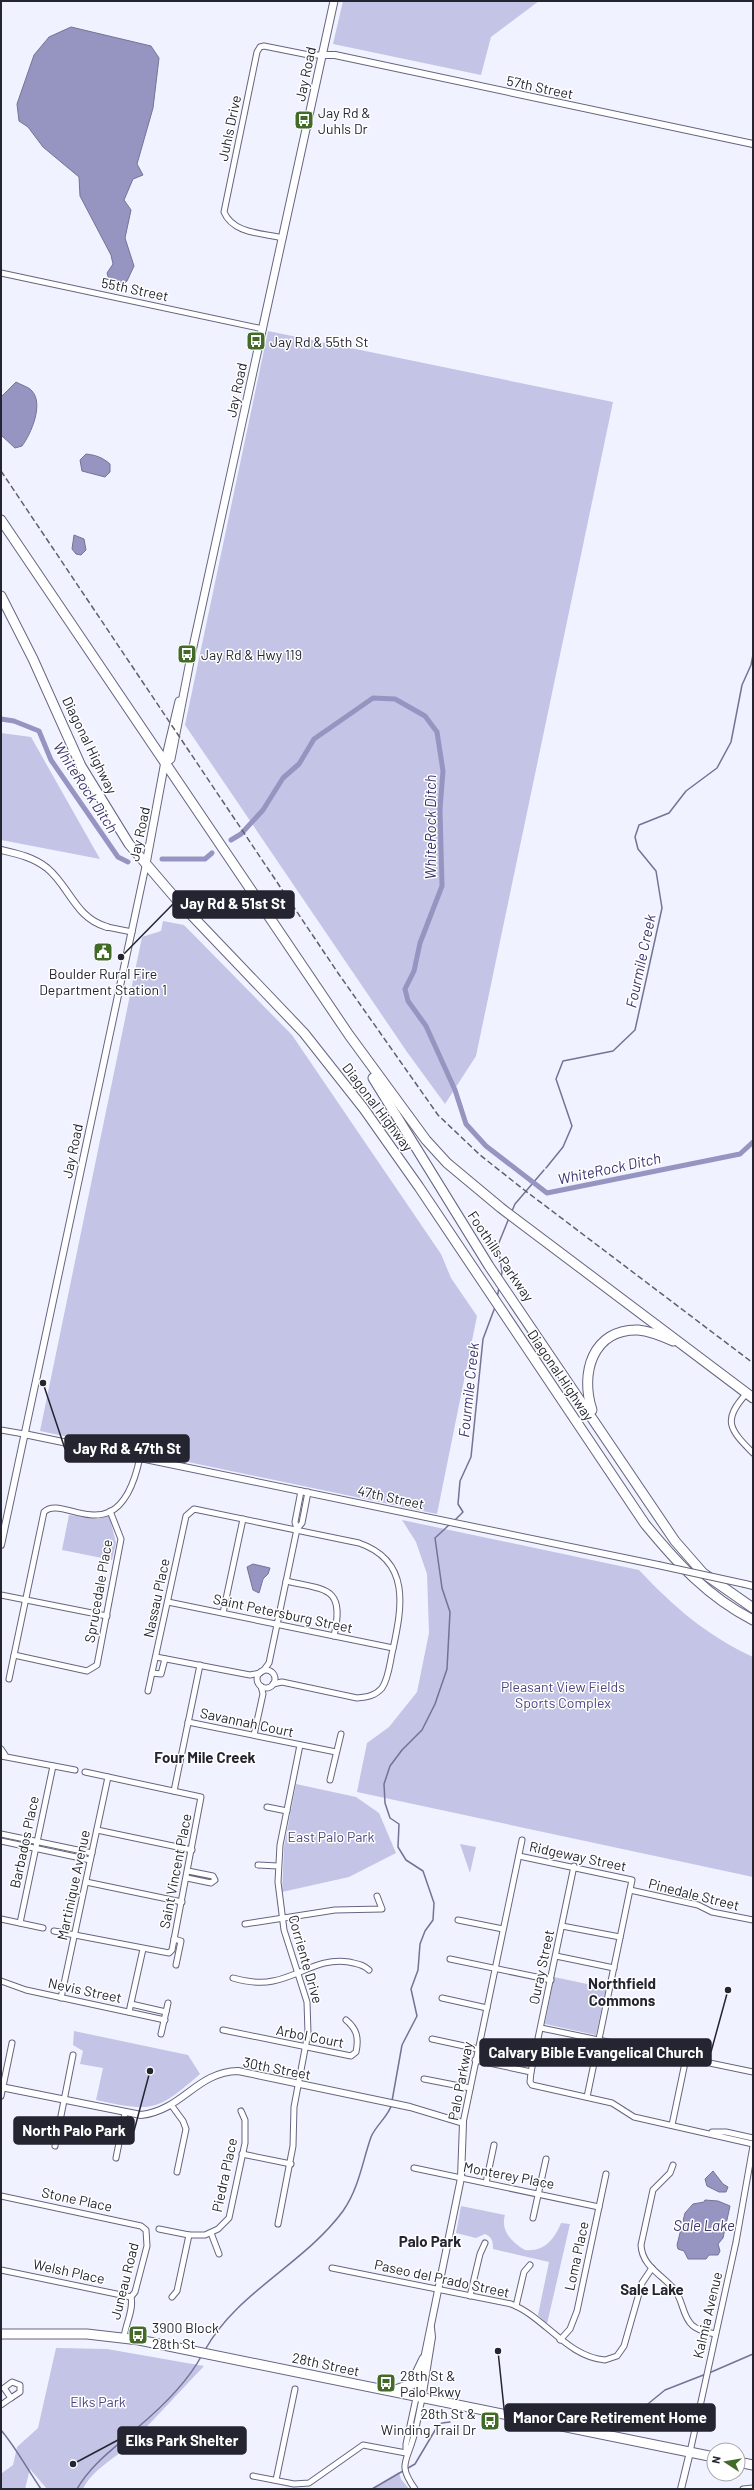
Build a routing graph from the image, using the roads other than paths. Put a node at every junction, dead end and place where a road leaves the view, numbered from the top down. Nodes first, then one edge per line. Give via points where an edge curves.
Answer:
1 (334, 1) edge
2 (323, 55) junction
3 (753, 144) edge
4 (283, 238) junction
5 (1, 273) edge
6 (263, 329) junction
7 (1, 520) edge
8 (1, 596) edge
9 (166, 763) junction
10 (1, 850) edge
11 (146, 864) junction
12 (107, 927) joint
13 (132, 932) junction
14 (349, 1035) junction
15 (684, 1345) junction
16 (750, 1396) edge
17 (596, 1421) junction
18 (1, 1430) edge
19 (24, 1434) junction
20 (753, 1453) edge
21 (140, 1457) junction
22 (301, 1491) junction
23 (308, 1492) junction
24 (110, 1511) junction
25 (243, 1519) junction
26 (297, 1529) junction
27 (1, 1545) edge
28 (286, 1581) junction
29 (753, 1586) edge
30 (1, 1595) edge
31 (26, 1600) junction
32 (168, 1602) junction
33 (753, 1608) edge
34 (223, 1613) junction
35 (107, 1616) junction
36 (753, 1620) edge
37 (277, 1625) junction
38 (334, 1636) junction
39 (393, 1648) junction
40 (14, 1655) junction
41 (156, 1657) junction
42 (165, 1659) junction
43 (270, 1663) junction
44 (200, 1665) junction
45 (261, 1672) junction
46 (152, 1673) junction
47 (250, 1675) junction
48 (273, 1675) junction
49 (9, 1679) dead end
50 (282, 1682) junction
51 (259, 1684) junction
52 (271, 1686) junction
53 (148, 1692) dead end
54 (263, 1694) junction
55 (188, 1722) junction
56 (341, 1734) dead end
57 (254, 1735) junction
58 (300, 1745) junction
59 (1, 1749) edge
60 (336, 1752) junction
61 (3, 1756) edge
62 (52, 1766) junction
63 (75, 1770) dead end
64 (85, 1772) dead end
65 (108, 1777) junction
66 (330, 1780) dead end
67 (174, 1791) junction
68 (267, 1807) dead end
69 (287, 1811) junction
70 (97, 1830) junction
71 (1, 1834) edge
72 (522, 1840) dead end
73 (1, 1841) edge
74 (36, 1841) junction
75 (35, 1848) junction
76 (192, 1850) junction
77 (92, 1853) junction
78 (519, 1856) junction
79 (90, 1860) junction
80 (258, 1865) dead end
81 (278, 1866) junction
82 (574, 1866) junction
83 (188, 1871) junction
84 (187, 1878) junction
85 (86, 1882) junction
86 (630, 1890) junction
87 (377, 1896) dead end
88 (182, 1902) junction
89 (281, 1918) junction
90 (1, 1919) edge
91 (458, 1920) dead end
92 (753, 1920) edge
93 (20, 1923) junction
94 (245, 1924) dead end
95 (562, 1926) junction
96 (43, 1928) dead end
97 (503, 1929) junction
98 (54, 1931) dead end
99 (75, 1935) junction
100 (620, 1937) junction
101 (174, 1939) junction
102 (142, 1950) junction
103 (556, 1956) junction
104 (450, 1959) dead end
105 (176, 1965) dead end
106 (614, 1968) junction
107 (495, 1969) junction
108 (369, 1970) dead end
109 (298, 1972) junction
110 (233, 1978) dead end
111 (551, 1980) junction
112 (1, 1981) edge
113 (61, 1998) junction
114 (442, 1998) dead end
115 (168, 2003) dead end
116 (131, 2004) junction
117 (487, 2008) junction
118 (129, 2012) junction
119 (166, 2012) junction
120 (165, 2020) junction
121 (346, 2020) dead end
122 (541, 2028) junction
123 (223, 2030) dead end
124 (162, 2034) dead end
125 (432, 2039) dead end
126 (599, 2040) junction
127 (12, 2043) dead end
128 (306, 2048) junction
129 (478, 2049) junction
130 (74, 2055) dead end
131 (686, 2058) junction
132 (475, 2060) junction
133 (531, 2072) junction
134 (753, 2072) edge
135 (424, 2079) dead end
136 (298, 2084) junction
137 (2, 2087) edge
138 (470, 2088) junction
139 (1, 2096) edge
140 (587, 2097) junction
141 (64, 2100) junction
142 (172, 2106) junction
143 (241, 2111) dead end
144 (125, 2113) junction
145 (463, 2123) junction
146 (672, 2125) junction
147 (707, 2133) junction
148 (753, 2138) edge
149 (494, 2145) dead end
150 (753, 2145) edge
151 (55, 2146) dead end
152 (242, 2154) junction
153 (116, 2158) dead end
154 (546, 2159) dead end
155 (291, 2164) junction
156 (673, 2165) dead end
157 (414, 2168) dead end
158 (177, 2172) dead end
159 (606, 2174) dead end
160 (462, 2178) junction
161 (486, 2183) junction
162 (538, 2193) junction
163 (1, 2196) edge
164 (599, 2207) junction
165 (533, 2218) dead end
166 (278, 2224) dead end
167 (159, 2229) dead end
168 (146, 2230) joint
169 (211, 2233) junction
170 (189, 2235) junction
171 (485, 2243) dead end
172 (219, 2254) dead end
173 (530, 2265) dead end
174 (332, 2268) dead end
175 (652, 2268) junction
176 (1, 2270) edge
177 (439, 2289) junction
178 (470, 2296) junction
179 (131, 2297) junction
180 (172, 2297) dead end
181 (516, 2306) junction
182 (431, 2328) junction
183 (1, 2334) edge
184 (715, 2334) junction
185 (124, 2338) junction
186 (560, 2340) junction
187 (424, 2358) junction
188 (295, 2389) dead end
189 (390, 2392) junction
190 (11, 2398) dead end
191 (419, 2398) junction
192 (1, 2405) edge
193 (690, 2452) junction
194 (406, 2453) junction
195 (706, 2455) edge
196 (253, 2476) dead end
197 (276, 2480) junction
198 (753, 2488) edge
199 (414, 2489) edge
200 (681, 2489) edge
201 (743, 2489) edge

1 - 2 main road, Jay Road
2 - 3 street, 57th Street via 335,55
2 - 4 main road, Jay Road
2 - 4 street, Juhls Drive via 309,55 264,46 257,52 224,212 228,220 240,229
4 - 6 main road, Jay Road
5 - 6 street, 55th Street
6 - 9 main road, Jay Road
7 - 9 highway
8 - 11 highway, Diagonal Highway via 33,659 81,766 129,844
9 - 11 main road, Jay Road
9 - 14 highway
10 - 12 street via 40,863 55,876 85,917
11 - 13 street, Jay Road
11 - 36 highway, Diagonal Highway via 261,986 326,1061 380,1132 657,1539 700,1585 724,1604
12 - 13 street
13 - 19 street, Jay Road
14 - 15 highway via 436,1151 460,1174 501,1208
14 - 17 highway, Foothills Parkway via 401,1125 489,1266
15 - 16 highway
15 - 17 highway via 650,1332 636,1330 620,1333 604,1342 592,1356 587,1375 588,1395
16 - 20 street via 732,1411 730,1424
17 - 33 highway, Foothills Parkway via 682,1551 716,1583
18 - 19 street
19 - 21 street, 47th Street
19 - 27 street, Jay Road
21 - 22 street, 47th Street
21 - 24 street via 131,1490 123,1502
22 - 23 street, 47th Street
22 - 26 street via 295,1522
23 - 26 street via 302,1523
23 - 29 street, 47th Street, bridge
24 - 31 street via 90,1516 60,1509 47,1509 43,1515
24 - 35 street, Sprucedale Place via 122,1539
25 - 26 street
25 - 32 street, Nassau Place via 190,1510 186,1516
25 - 34 street
26 - 28 street
26 - 39 street via 365,1545 376,1551 390,1565 398,1581 402,1600
28 - 37 street
28 - 38 street via 322,1588 334,1597 339,1615
30 - 31 street
31 - 35 street
31 - 40 street
32 - 34 street, Saint Petersburg Street
32 - 41 street, Nassau Place
34 - 37 street, Saint Petersburg Street
35 - 40 street, Sprucedale Place via 97,1665 87,1671
37 - 38 street, Saint Petersburg Street
37 - 43 street
38 - 39 street, Saint Petersburg Street
39 - 50 street via 385,1682 377,1692 366,1697 357,1698
40 - 49 street
41 - 42 street
41 - 46 street, Nassau Place
42 - 44 street
42 - 46 street via 162,1673
43 - 45 street
43 - 48 street
44 - 47 street
44 - 55 street
45 - 47 street
45 - 48 street
45 - 51 street
46 - 53 street, Nassau Place
47 - 51 street
48 - 50 street
48 - 52 street
50 - 52 street
51 - 52 street
51 - 54 street
52 - 54 street
54 - 57 street
55 - 57 street, Savannah Court
55 - 67 street
56 - 60 street
57 - 58 street, Savannah Court
58 - 60 street, Savannah Court
58 - 69 street, Corriente Drive
59 - 61 street
60 - 66 street
61 - 62 street
62 - 63 street
62 - 74 street, Barbados Place
64 - 65 street
65 - 67 street
65 - 70 street, Martinique Avenue
67 - 76 street, Saint Vincent Place via 197,1796 202,1801
68 - 69 street
69 - 81 street, Corriente Drive
70 - 76 street
70 - 77 street, Martinique Avenue
71 - 74 street
72 - 78 street, Palo Parkway
73 - 75 street
74 - 75 street, Barbados Place
74 - 77 street
75 - 79 street
75 - 93 street, Barbados Place
76 - 83 street, Saint Vincent Place
77 - 79 street, Martinique Avenue
78 - 82 street, Ridgeway Street
78 - 97 street, Palo Parkway
79 - 85 street, Martinique Avenue
80 - 81 street
81 - 89 street, Corriente Drive
82 - 86 street, Ridgeway Street via 632,1880
82 - 95 street, Ouray Street
83 - 84 street, Saint Vincent Place
83 - 84 street via 213,1876 214,1880 211,1883
84 - 88 street, Saint Vincent Place
85 - 88 street
85 - 99 street, Martinique Avenue
86 - 92 street, Pinedale Street
86 - 100 street
87 - 89 street via 382,1909 335,1910
88 - 101 street, Saint Vincent Place
89 - 94 street
89 - 109 street, Corriente Drive via 286,1942
90 - 93 street
91 - 97 street
93 - 96 street
95 - 100 street
95 - 103 street, Ouray Street
97 - 107 street, Palo Parkway
98 - 99 street
99 - 102 street
99 - 113 street, Martinique Avenue
100 - 106 street
101 - 102 street, Saint Vincent Place via 169,1953
101 - 105 street via 181,1941
102 - 116 street
103 - 106 street
103 - 111 street, Ouray Street
104 - 107 street
106 - 126 street
107 - 111 street
107 - 117 street, Palo Parkway
108 - 109 street via 364,1965 337,1961 319,1963
109 - 110 street via 259,1983
109 - 128 street, Corriente Drive via 307,2002
111 - 122 street, Ouray Street
112 - 113 street, Nevis Street
113 - 118 street, Nevis Street
114 - 117 street
115 - 119 street
116 - 118 street
116 - 119 street
117 - 129 street, Palo Parkway
118 - 120 street, Nevis Street
119 - 120 street
120 - 124 street
121 - 128 street, Arbol Court via 356,2032 358,2046 354,2055
122 - 126 street
122 - 133 street, Ouray Street
123 - 128 street, Arbol Court
125 - 129 street
126 - 131 street
126 - 140 street
127 - 137 street
128 - 136 street, Corriente Drive
129 - 132 street, Palo Parkway
130 - 141 street
131 - 134 street
131 - 146 street
132 - 133 street
132 - 138 street, Palo Parkway
133 - 140 street via 532,2085
135 - 138 street
136 - 142 street, 30th Street via 229,2071 209,2077
136 - 145 street, 30th Street via 420,2109
136 - 155 street, Corriente Drive via 293,2118 294,2146
137 - 139 street
137 - 141 street, 30th Street
138 - 145 street, Palo Parkway
140 - 146 street via 612,2103 634,2117
141 - 144 street, 30th Street
141 - 151 street
142 - 144 street, 30th Street via 153,2114
142 - 158 street via 186,2129
143 - 152 street, Piedra Place via 246,2132
144 - 153 street
145 - 160 street, Palo Parkway
146 - 147 street
147 - 148 street via 723,2132
147 - 150 street
149 - 161 street
150 - 184 street, Kalmia Avenue via 736,2242
152 - 155 street
152 - 169 street, Piedra Place via 229,2218
154 - 162 street
155 - 166 street, Corriente Drive
156 - 175 street via 670,2173 653,2190 641,2245 644,2260
157 - 160 street, Monterey Place
159 - 164 street, Loma Place
160 - 161 street, Monterey Place
160 - 177 street, Palo Parkway
161 - 162 street, Monterey Place
162 - 164 street, Monterey Place
162 - 165 street
163 - 168 street, Stone Place via 133,2224
164 - 186 street, Loma Place via 574,2321
167 - 170 street
168 - 179 street, Juneau Road via 147,2246 135,2292
169 - 170 street
169 - 172 street
170 - 180 street via 177,2291
171 - 178 street
173 - 181 street via 524,2272
174 - 177 street, Paseo del Prado Street
175 - 184 street via 675,2290 692,2326
175 - 186 street, Paseo del Prado Street via 642,2283 622,2351 611,2359 596,2359
176 - 179 street, Welsh Place
177 - 178 street, Paseo del Prado Street
177 - 182 street, Palo Parkway
178 - 181 street, Paseo del Prado Street
179 - 185 street, Juneau Road via 133,2304
181 - 186 street, Paseo del Prado Street via 533,2316
182 - 187 street, Palo Parkway
182 - 191 street, Palo Parkway via 432,2337
183 - 185 highway, 28th Street via 67,2333
184 - 193 street, Kalmia Avenue
185 - 189 highway, 28th Street
187 - 189 highway via 412,2384
187 - 191 street, Palo Parkway
188 - 197 street
189 - 191 highway, 28th Street
190 - 192 street
191 - 193 highway, 28th Street
191 - 194 street via 406,2444
193 - 195 highway, 28th Street
193 - 200 street, Kalmia Avenue
194 - 197 street via 364,2445 309,2482 294,2484
194 - 199 street via 404,2465
196 - 197 street
198 - 201 street

